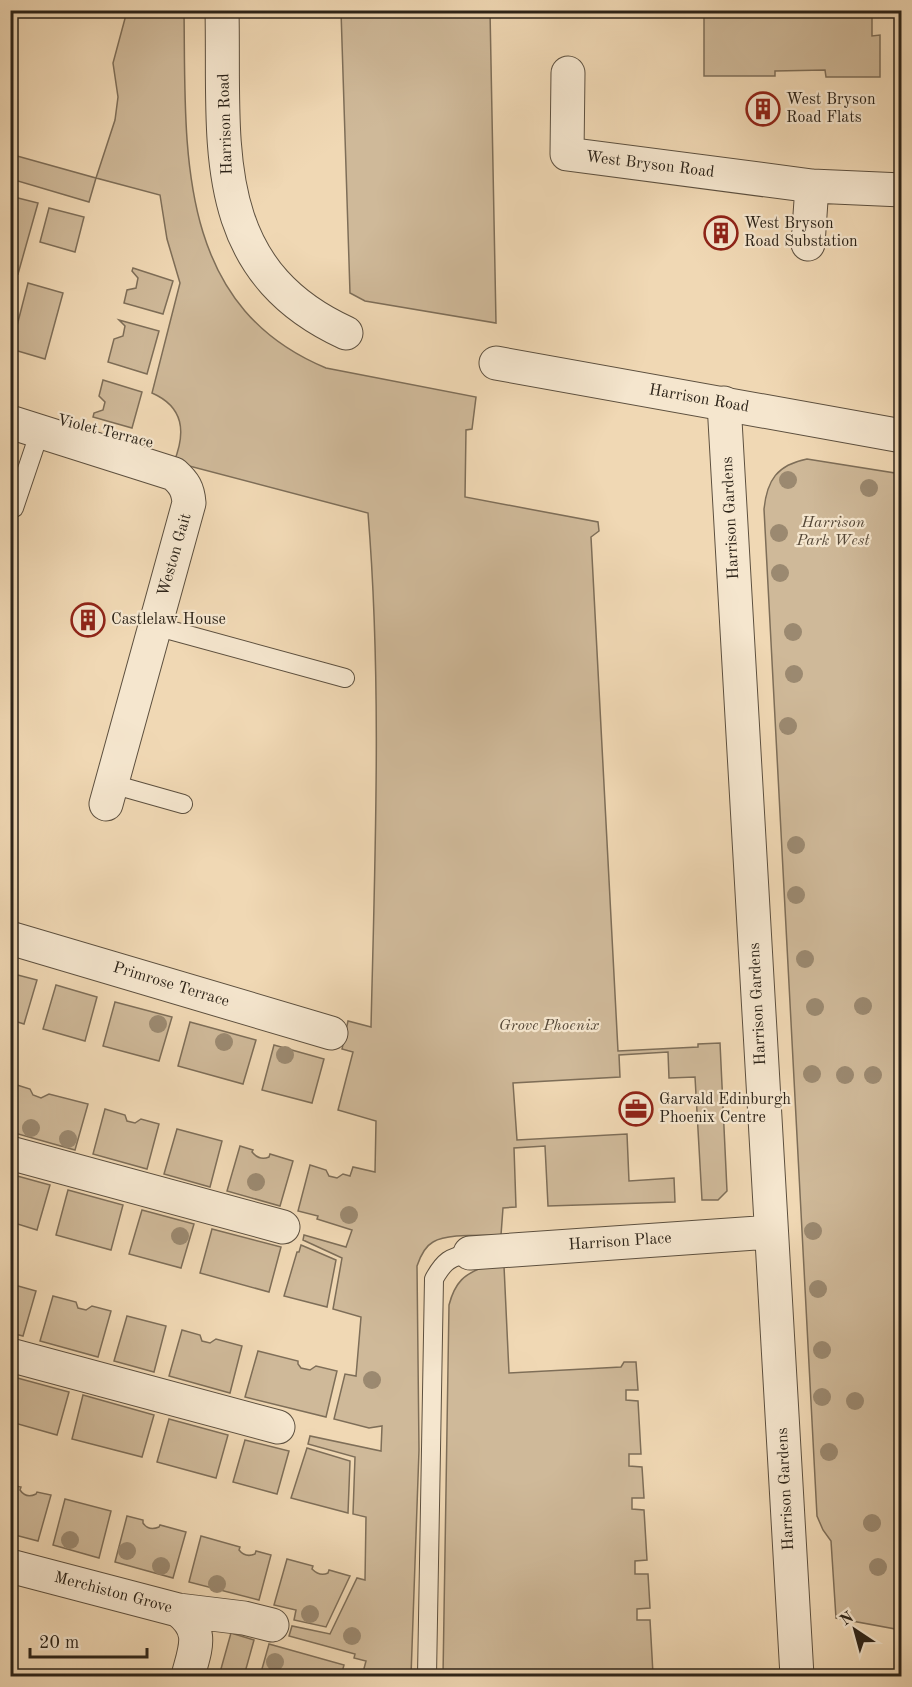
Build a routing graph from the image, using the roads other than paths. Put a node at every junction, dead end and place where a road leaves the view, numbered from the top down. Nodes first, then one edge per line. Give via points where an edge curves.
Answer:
1 (222, 10) edge
2 (568, 74) dead end
3 (813, 186) junction
4 (902, 189) edge
5 (808, 243) dead end
6 (346, 333) dead end
7 (496, 363) dead end
8 (724, 403) junction
9 (21, 425) edge
10 (902, 436) edge
11 (163, 447) dead end
12 (14, 508) dead end
13 (155, 626) junction
14 (345, 678) dead end
15 (109, 794) joint
16 (183, 804) dead end
17 (10, 938) edge
18 (332, 1033) dead end
19 (10, 1153) edge
20 (283, 1227) dead end
21 (771, 1232) junction
22 (470, 1253) joint
23 (10, 1354) edge
24 (278, 1427) dead end
25 (10, 1566) edge
26 (178, 1610) junction
27 (272, 1625) dead end
28 (188, 1677) edge
29 (427, 1677) edge
30 (797, 1677) edge

1 - 6 street, Harrison Road via 225,149 236,212 256,259 280,289 309,313
2 - 3 street, West Bryson Road via 567,154
3 - 4 street, West Bryson Road
3 - 5 street
7 - 8 street, Harrison Road
8 - 10 street, Harrison Road
8 - 21 street, Harrison Gardens
9 - 11 street, Violet Terrace via 49,417
9 - 12 lane
9 - 13 street, Weston Gait via 158,468 174,474 184,484 189,503
13 - 14 lane
13 - 15 street, Weston Gait
15 - 16 lane
17 - 18 street, Primrose Terrace
19 - 20 street
21 - 22 street, Harrison Place
21 - 30 street, Harrison Gardens
22 - 29 lane via 453,1257 434,1279
23 - 24 street
25 - 26 street, Merchiston Grove
26 - 27 street
26 - 28 street, Merchiston Grove via 194,1626 196,1637

